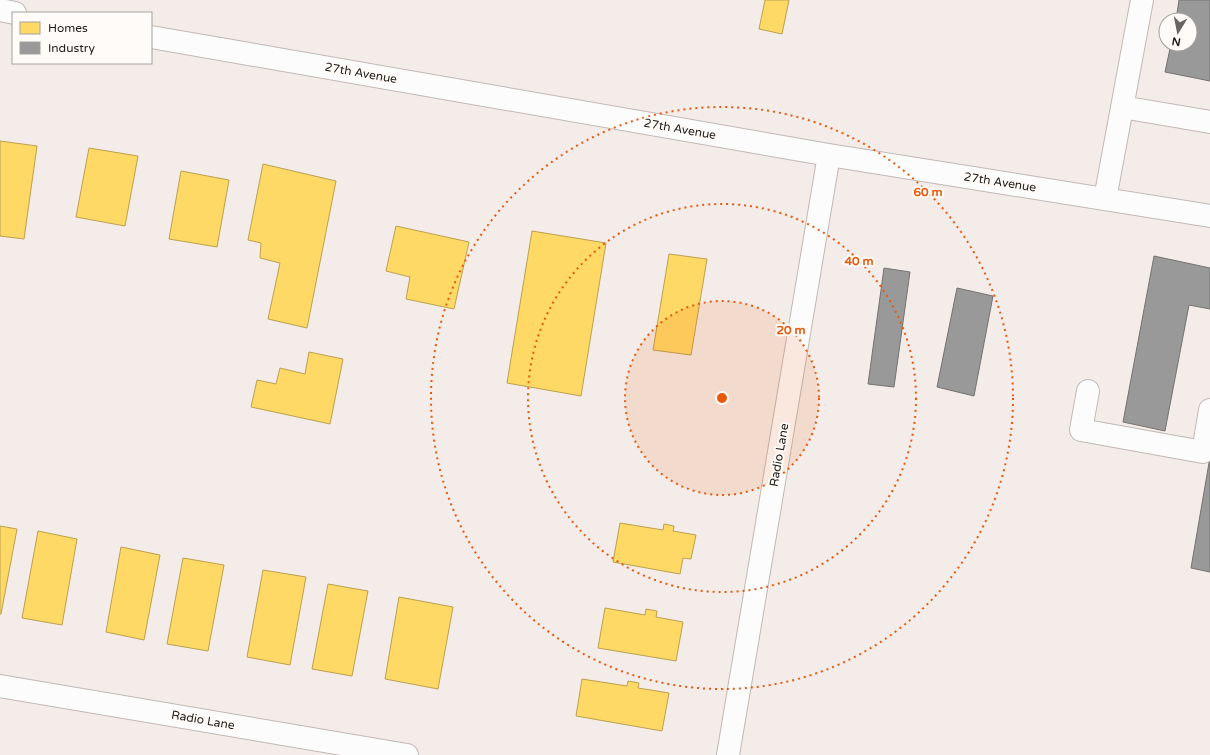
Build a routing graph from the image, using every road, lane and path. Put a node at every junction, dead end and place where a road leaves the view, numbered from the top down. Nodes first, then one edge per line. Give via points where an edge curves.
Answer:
1 (1142, 0) edge
2 (0, 10) edge
3 (12, 12) edge
4 (152, 37) edge
5 (1122, 107) junction
6 (1210, 122) edge
7 (829, 155) junction
8 (1105, 199) junction
9 (1210, 216) edge
10 (1088, 391) dead end
11 (1209, 422) edge
12 (0, 686) edge
13 (407, 755) edge
14 (728, 755) edge

1 - 5 street
2 - 3 street
4 - 7 street, 27th Avenue
5 - 6 street
5 - 8 street
7 - 8 street, 27th Avenue
7 - 14 street, Radio Lane
8 - 9 street, 27th Avenue
10 - 11 street via 1081,430 1203,452
12 - 13 street, Radio Lane

